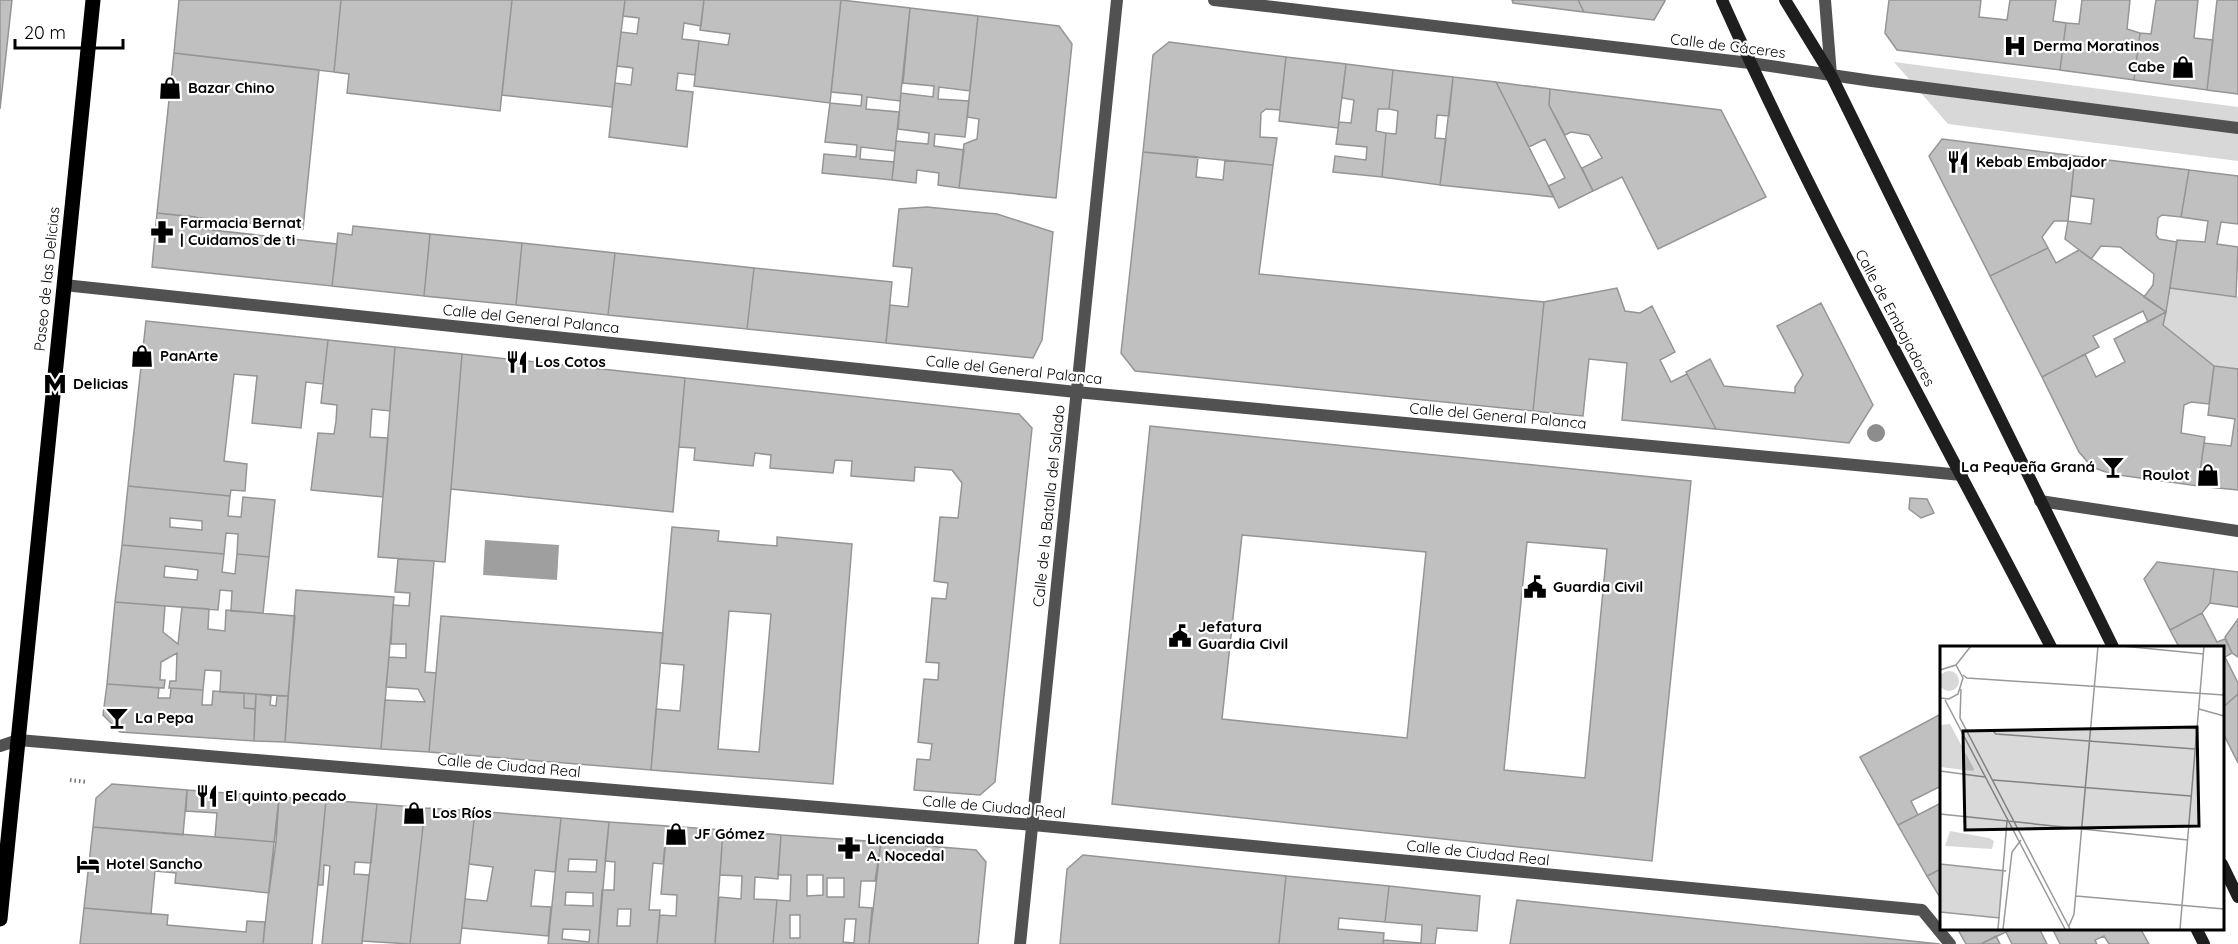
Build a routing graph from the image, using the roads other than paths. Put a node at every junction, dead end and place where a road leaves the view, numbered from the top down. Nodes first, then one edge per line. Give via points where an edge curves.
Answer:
1 (93, 0) edge
2 (1117, 0) edge
3 (1214, 0) edge
4 (1722, 0) edge
5 (1785, 0) edge
6 (1824, 0) edge
7 (1750, 63) junction
8 (1831, 75) junction
9 (2238, 128) edge
10 (64, 285) junction
11 (1076, 392) junction
12 (1962, 475) junction
13 (2040, 501) junction
14 (2238, 531) edge
15 (2050, 646) edge
16 (2112, 646) edge
17 (18, 740) junction
18 (0, 746) edge
19 (1033, 825) junction
20 (3, 858) edge
21 (2223, 866) edge
22 (2238, 897) edge
23 (0, 919) edge
24 (2197, 929) edge
25 (1020, 944) edge
26 (1950, 944) edge
27 (2204, 944) edge

1 - 10 main road, Paseo de las Delicias
2 - 11 street, Calle de la Batalla del Salado
3 - 7 street, Calle de Cáceres
4 - 7 main road, Calle de Embajadores
5 - 8 main road
6 - 8 street
7 - 8 street, Calle de Cáceres
7 - 12 main road, Calle de Embajadores via 1834,235
8 - 9 street, Calle de Cáceres
8 - 13 main road
10 - 11 street, Calle del General Palanca
10 - 17 main road, Paseo de las Delicias
11 - 12 street, Calle del General Palanca
11 - 19 street, Calle de la Batalla del Salado
12 - 15 main road, Calle de Embajadores
13 - 14 street
13 - 16 main road
17 - 18 street
17 - 19 street, Calle de Ciudad Real
17 - 20 main road, Paseo de las Delicias
19 - 25 street, Calle de la Batalla del Salado
19 - 26 street, Calle de Ciudad Real via 1922,910
20 - 23 main road, Paseo de las Delicias
21 - 22 main road
24 - 27 main road

